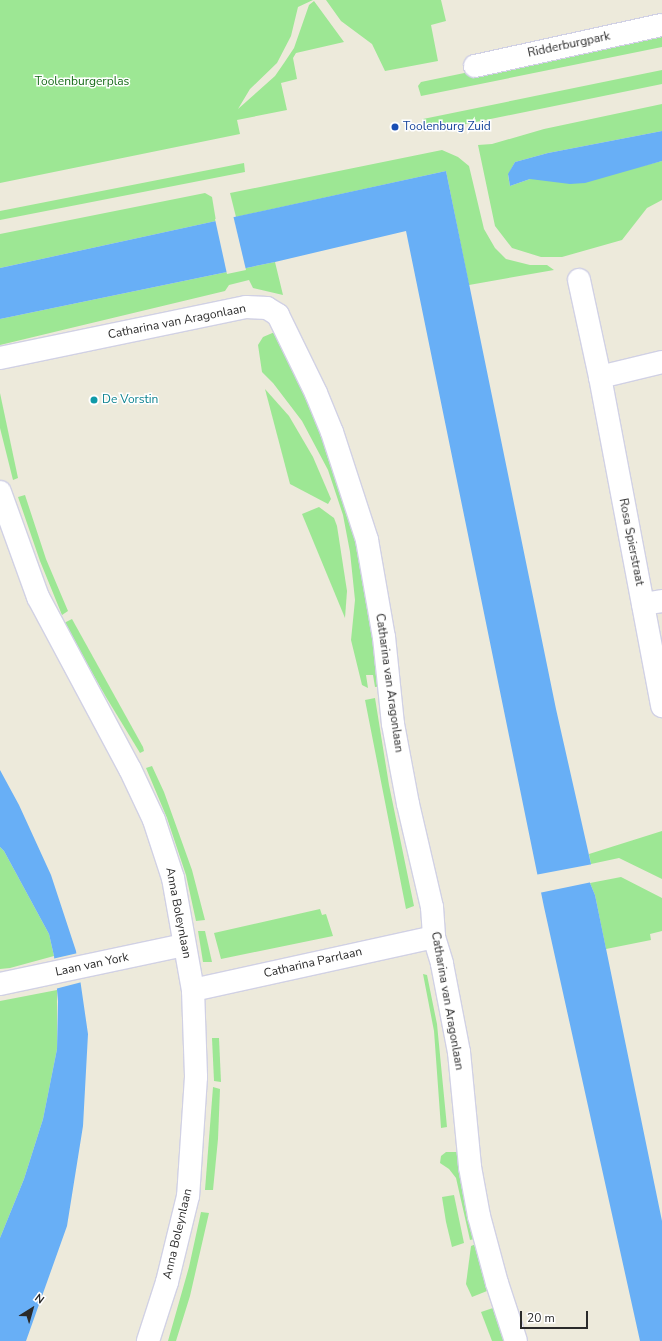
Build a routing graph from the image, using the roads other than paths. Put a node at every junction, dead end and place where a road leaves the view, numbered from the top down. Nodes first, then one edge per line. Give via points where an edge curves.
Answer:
1 (662, 25) edge
2 (475, 66) dead end
3 (579, 280) dead end
4 (0, 358) edge
5 (662, 362) edge
6 (600, 377) junction
7 (0, 492) edge
8 (652, 603) edge
9 (662, 706) edge
10 (434, 937) junction
11 (184, 945) junction
12 (0, 984) edge
13 (193, 990) junction
14 (148, 1341) edge
15 (516, 1341) edge

1 - 2 street, Ridderburgpark
3 - 6 street, Rosa Spierstraat
4 - 10 street, Catharina van Aragonlaan via 246,307 267,308 278,315 332,432 367,540 384,637 393,724 408,804 432,907
5 - 6 street
6 - 8 street, Rosa Spierstraat
7 - 11 street, Anna Boleynlaan via 38,597 130,769 154,820 173,878
8 - 9 street, Rosa Spierstraat
10 - 13 street, Catharina Parrlaan
10 - 15 street, Catharina van Aragonlaan via 442,964 458,1052 470,1167 479,1216 496,1282
11 - 12 street, Laan van York
11 - 13 street, Anna Boleynlaan
13 - 14 street, Anna Boleynlaan via 196,1078 188,1196 167,1282

